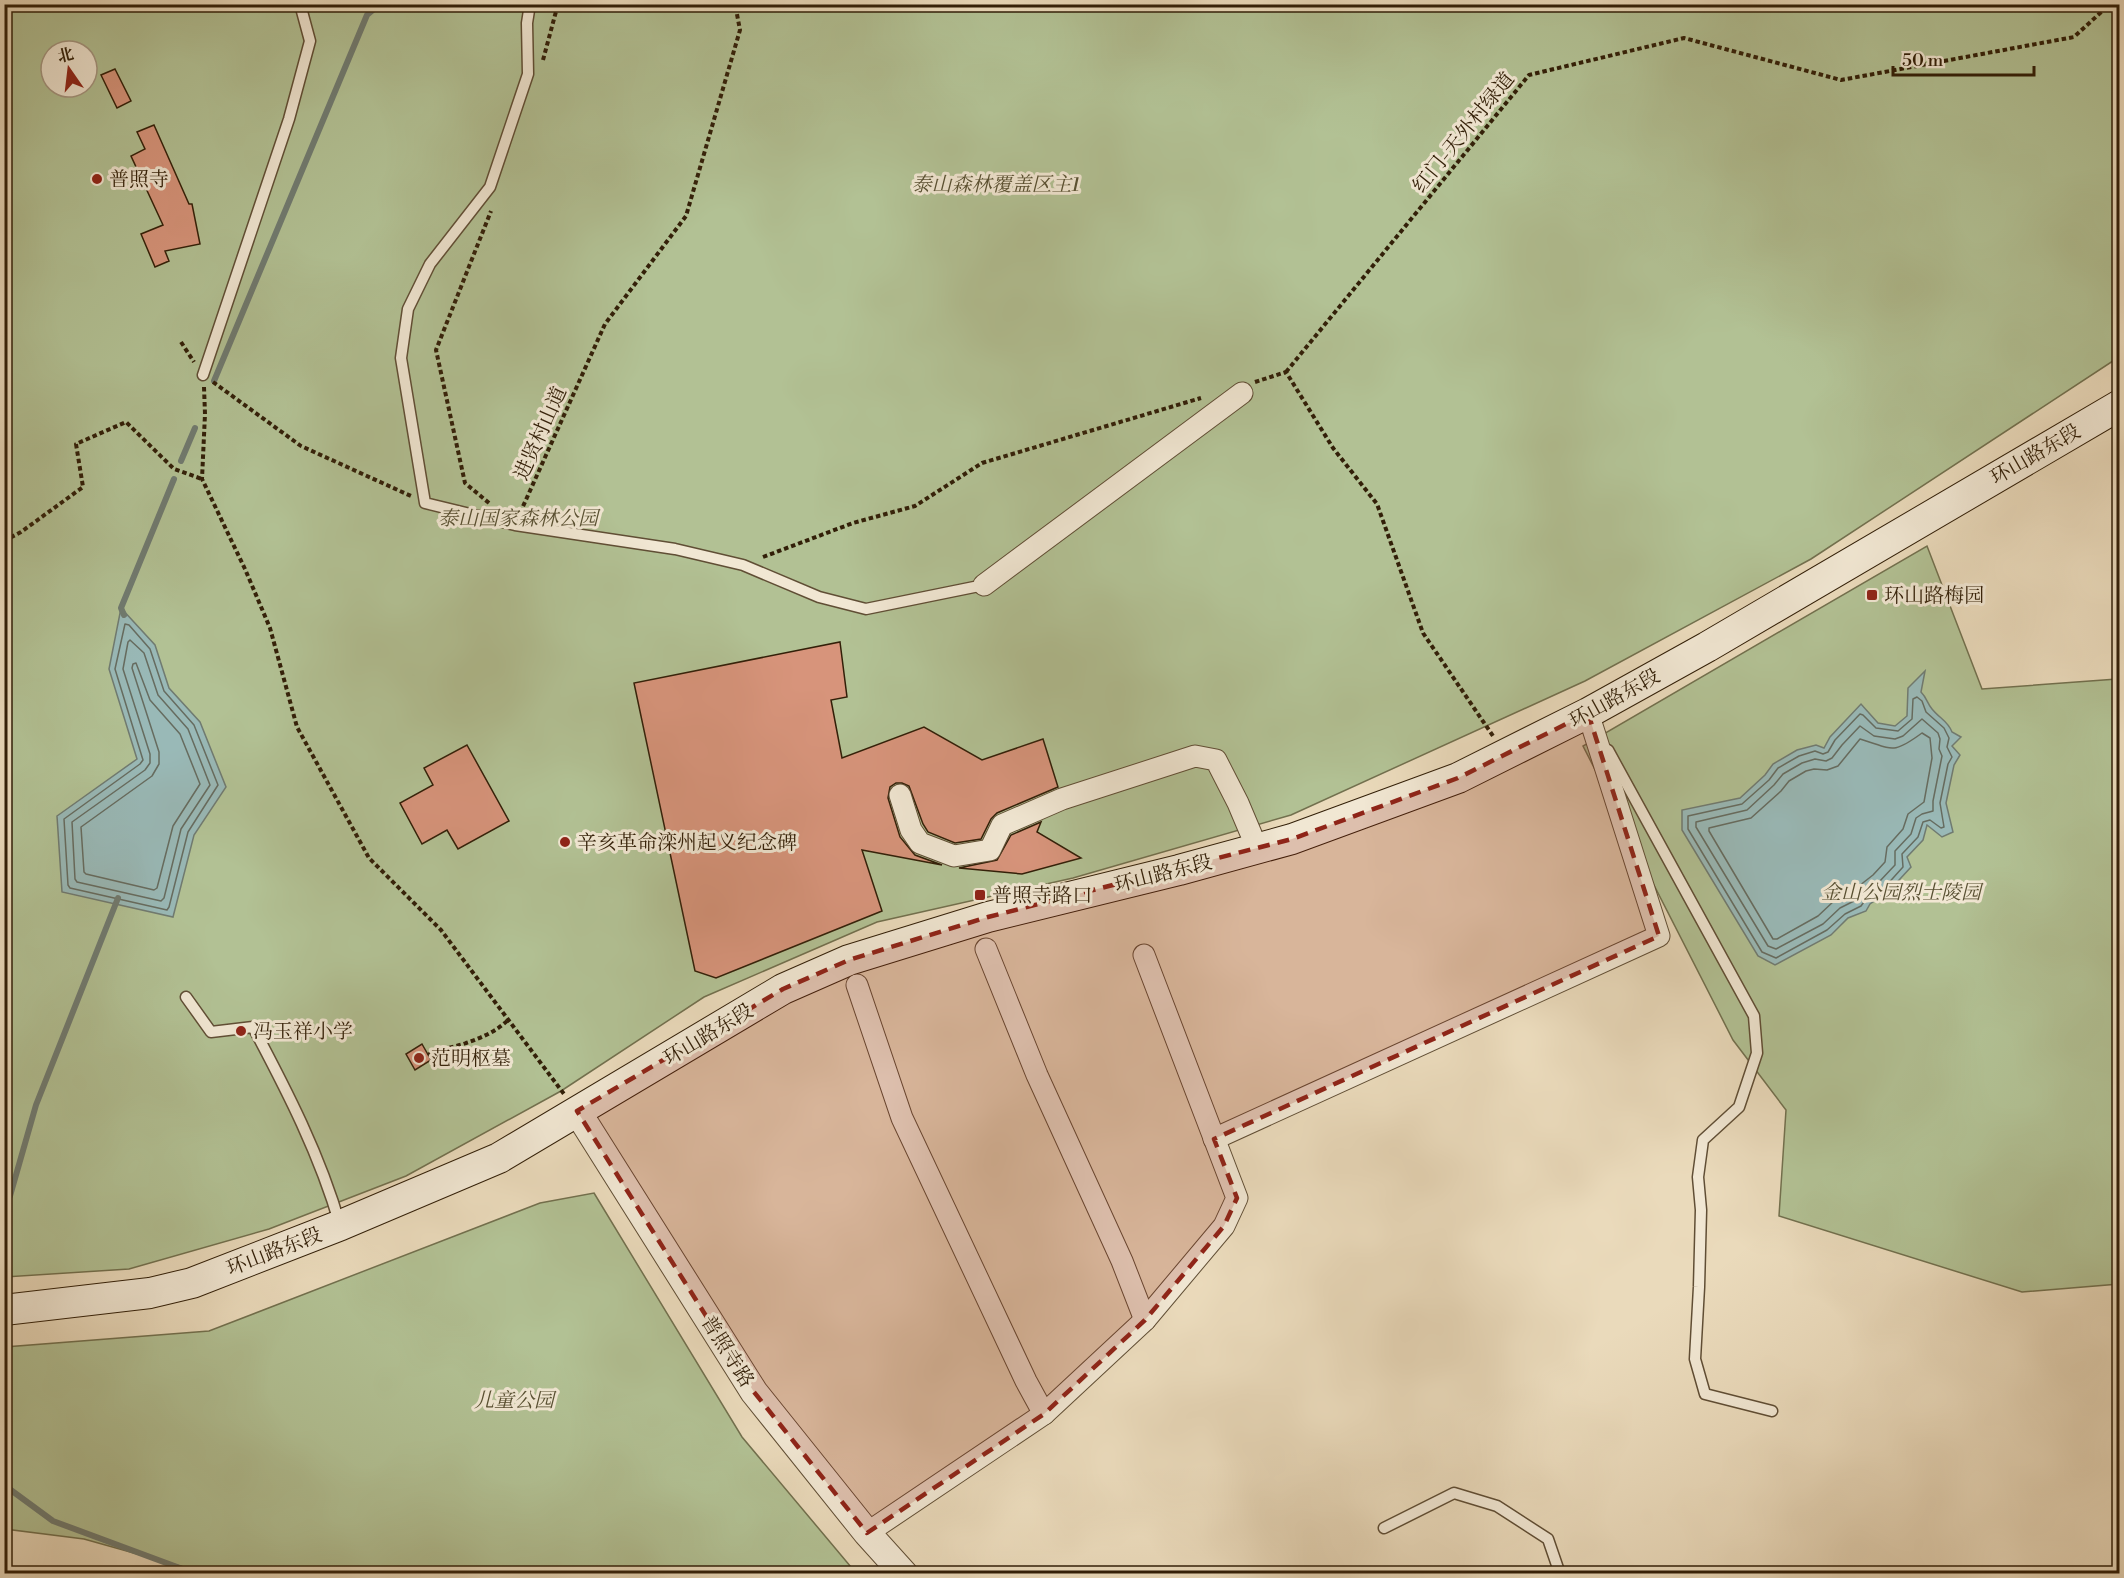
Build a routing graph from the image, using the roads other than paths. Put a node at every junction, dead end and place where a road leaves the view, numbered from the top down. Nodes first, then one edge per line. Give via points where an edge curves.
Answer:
1 (300, 4) edge
2 (530, 4) edge
3 (203, 375) road end
4 (1242, 393) dead end
5 (2120, 405) edge
6 (984, 585) joint
7 (1588, 713) junction
8 (900, 795) dead end
9 (1257, 848) junction
10 (986, 949) dead end
11 (1144, 955) dead end
12 (857, 985) dead end
13 (186, 997) dead end
14 (577, 1111) junction
15 (1214, 1139) junction
16 (340, 1225) junction
17 (4, 1310) edge
18 (1144, 1320) junction
19 (1772, 1411) dead end
20 (1044, 1414) junction
21 (1384, 1528) dead end
22 (867, 1533) junction
23 (904, 1574) edge
24 (1560, 1574) edge

1 - 3 lane via 310,41 289,119
2 - 6 lane via 528,74 490,187 430,264 408,309 401,358 425,502 515,525 675,549 743,565 819,597 866,609
4 - 6 street
5 - 7 main road, 环山路东段
7 - 9 main road, 环山路东段 via 1458,778 1292,839
7 - 15 street via 1659,936
7 - 19 lane via 1754,1016 1757,1053 1739,1107 1703,1140 1698,1177 1700,1287 1695,1359 1705,1394
8 - 9 street via 910,830 920,843 954,856 990,850 1002,825 1062,799 1195,756 1216,760
9 - 14 main road, 环山路东段 via 988,917 849,960 783,989
10 - 18 street
11 - 15 street
12 - 20 street via 902,1118
13 - 16 lane via 211,1032 254,1027 320,1165
14 - 16 main road, 环山路东段 via 499,1158
14 - 22 street, 普照寺路 via 753,1392
15 - 18 street via 1237,1198 1224,1226
16 - 17 main road, 环山路东段 via 192,1283 150,1293
18 - 20 street
20 - 22 street
21 - 24 lane via 1454,1493 1497,1506 1548,1539
22 - 23 street, 普照寺路

